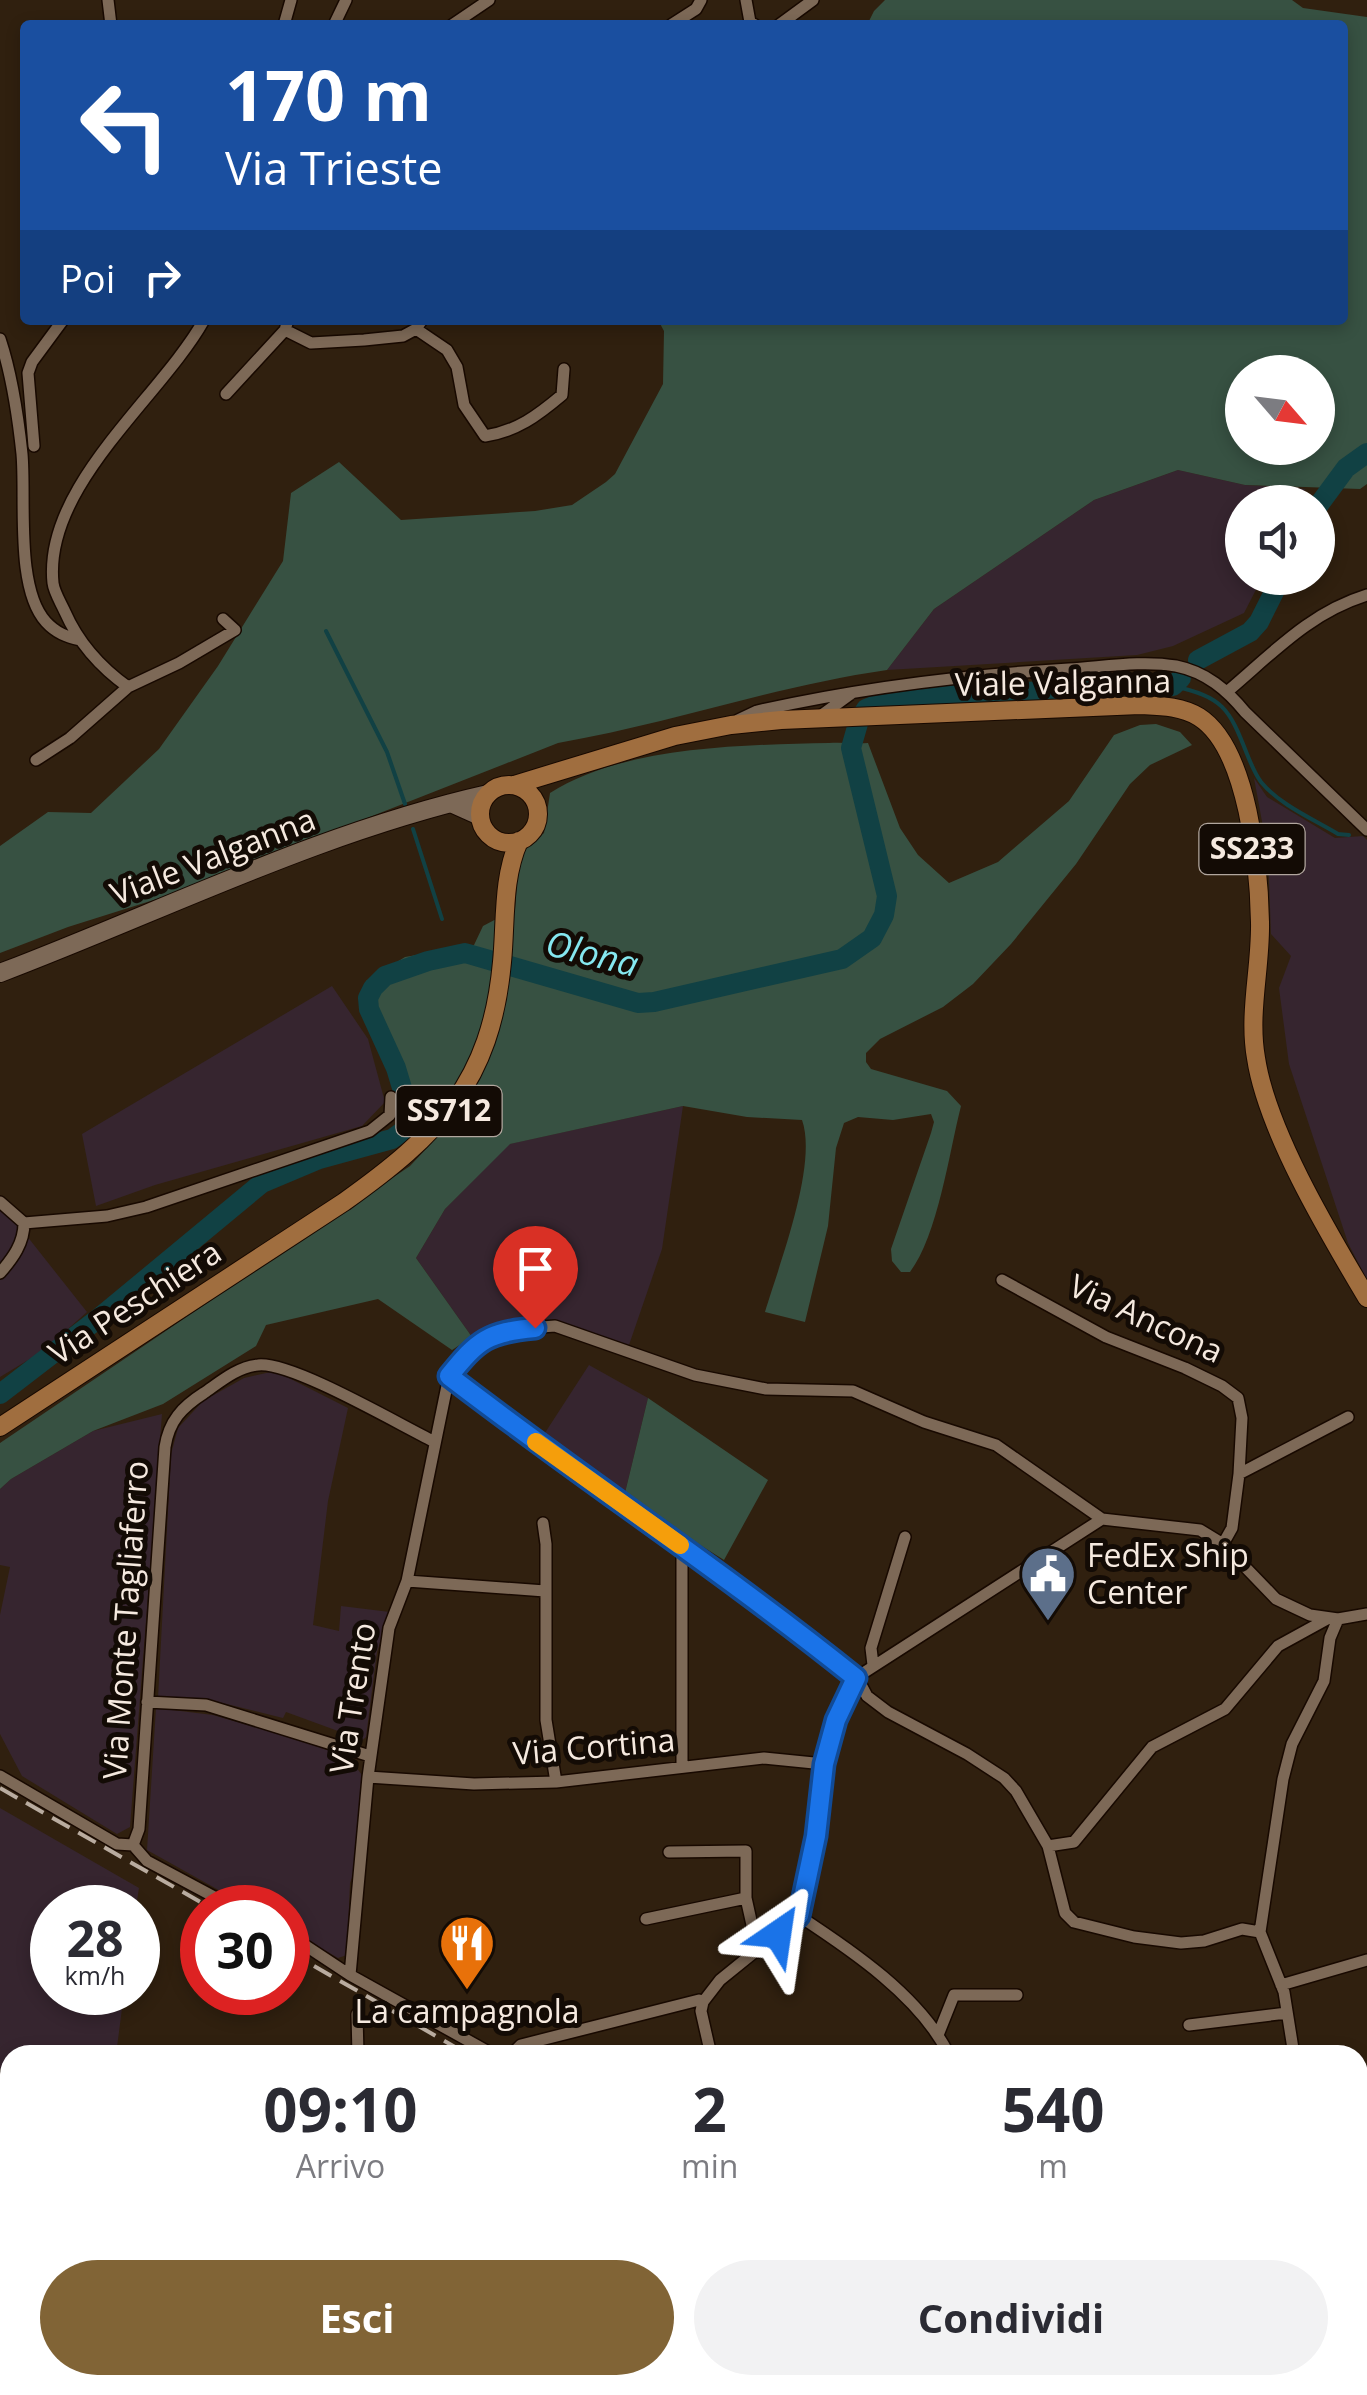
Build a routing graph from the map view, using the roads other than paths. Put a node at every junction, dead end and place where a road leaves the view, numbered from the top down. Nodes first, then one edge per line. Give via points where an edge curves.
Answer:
1 (490, 0) edge
2 (701, 0) edge
3 (813, 0) edge
4 (460, 20) edge
5 (679, 20) edge
6 (786, 20) edge
7 (60, 325) edge
8 (201, 325) edge
9 (287, 325) edge
10 (419, 325) edge
11 (0, 339) edge
12 (564, 369) dead end
13 (226, 394) dead end
14 (34, 446) dead end
15 (1367, 595) edge
16 (223, 620) dead end
17 (80, 640) junction
18 (128, 687) junction
19 (1228, 691) junction
20 (854, 692) junction
21 (815, 719) junction
22 (731, 725) junction
23 (36, 760) dead end
24 (552, 772) junction
25 (514, 786) junction
26 (488, 794) junction
27 (534, 800) junction
28 (451, 803) junction
29 (480, 816) junction
30 (1367, 830) edge
31 (498, 841) junction
32 (518, 841) junction
33 (507, 874) junction
34 (0, 973) edge
35 (392, 1097) dead end
36 (0, 1202) edge
37 (24, 1223) junction
38 (0, 1273) edge
39 (1002, 1280) dead end
40 (1367, 1298) edge
41 (449, 1376) junction
42 (1348, 1418) dead end
43 (0, 1427) edge
44 (433, 1441) junction
45 (1239, 1474) junction
46 (1102, 1519) junction
47 (543, 1523) dead end
48 (905, 1537) dead end
49 (1223, 1544) junction
50 (682, 1546) junction
51 (406, 1581) junction
52 (545, 1592) junction
53 (1367, 1614) edge
54 (1333, 1618) junction
55 (873, 1665) junction
56 (856, 1678) junction
57 (147, 1702) junction
58 (370, 1756) junction
59 (824, 1764) junction
60 (682, 1768) junction
61 (0, 1776) edge
62 (368, 1777) junction
63 (552, 1782) junction
64 (132, 1845) junction
65 (1048, 1846) junction
66 (668, 1852) dead end
67 (192, 1885) edge
68 (746, 1898) junction
69 (799, 1916) junction
70 (646, 1920) dead end
71 (1260, 1932) junction
72 (310, 1948) edge
73 (758, 1952) junction
74 (1367, 1960) edge
75 (350, 1974) junction
76 (1280, 1985) junction
77 (1017, 1995) dead end
78 (703, 2002) junction
79 (1286, 2012) junction
80 (357, 2014) dead end
81 (1190, 2025) dead end
82 (938, 2035) junction
83 (358, 2045) edge
84 (476, 2045) edge
85 (520, 2045) edge
86 (709, 2045) edge
87 (944, 2045) edge
88 (1292, 2045) edge

1 - 4 street
2 - 5 street
3 - 6 street
7 - 14 street via 28,373
8 - 17 street via 100,456 57,540 53,585
9 - 10 street via 311,343 403,336
9 - 13 street
10 - 12 street via 447,350 464,404 485,436 508,433 562,395
11 - 17 street via 22,455 28,582 45,621
15 - 19 street via 1316,616
16 - 18 street via 235,630
17 - 18 street via 101,668
18 - 23 street
19 - 20 street via 1191,670 1138,665 922,680
19 - 30 street
20 - 21 street
20 - 22 street via 757,710
21 - 22 main road, Viale Valganna / SS233
21 - 40 main road, Viale Valganna / SS233 via 1156,706 1198,717 1221,738 1244,794 1254,868 1260,922 1256,1058 1268,1105
22 - 24 main road, Viale Valganna / SS233
24 - 25 main road, Viale Valganna / SS233
24 - 27 main road
25 - 26 main road
25 - 27 main road
26 - 28 main road, Viale Valganna
26 - 29 main road
27 - 32 main road via 536,824
28 - 29 main road
28 - 34 main road, Viale Valganna via 269,866
29 - 31 main road
31 - 32 main road
31 - 33 main road, SS712
32 - 33 main road, SS712
33 - 43 main road, Via Peschiera / SS712 via 494,1013 480,1059 435,1128 398,1162
35 - 37 street via 390,1114 370,1131 208,1188 107,1216
36 - 37 street
37 - 38 street via 20,1246
39 - 45 street, Via Ancona via 1238,1398
41 - 44 street, Via Trento
41 - 46 street via 475,1343 556,1326 695,1376 766,1389 853,1392 996,1444
41 - 50 street
42 - 45 street
44 - 51 street, Via Trento
44 - 57 street, Via Monte Tagliaferro via 276,1365 241,1369 187,1404 165,1447
45 - 49 street, Via Ancona via 1232,1528
46 - 49 street via 1200,1530
46 - 55 street
47 - 52 street
48 - 55 street via 871,1648
49 - 54 street via 1276,1599
50 - 56 street
50 - 60 street
51 - 52 street
51 - 58 street, Via Trento via 389,1628
52 - 63 street
53 - 54 street
54 - 65 street via 1278,1646 1225,1709 1152,1747 1074,1842
54 - 71 street via 1324,1681 1292,1744
55 - 56 street
56 - 59 street
56 - 65 street via 888,1712 1004,1778
57 - 58 street via 206,1705
57 - 64 street, Via Monte Tagliaferro via 139,1829
58 - 62 street, Via Trento
59 - 60 street, Via Cortina via 764,1758
59 - 69 street
60 - 63 street, Via Cortina
61 - 64 street via 117,1844
62 - 63 street, Via Cortina
62 - 75 street, Via Trento
64 - 67 street
65 - 71 street via 1065,1912 1086,1927 1181,1943
66 - 68 street via 746,1851
68 - 70 street
68 - 73 street
69 - 73 street
69 - 82 street via 878,1973
71 - 76 street
72 - 75 street
73 - 78 street
74 - 76 street
75 - 84 street
76 - 79 street
77 - 82 street via 954,1995
78 - 85 street
78 - 86 street
79 - 81 street
79 - 88 street
80 - 83 street
82 - 87 street

